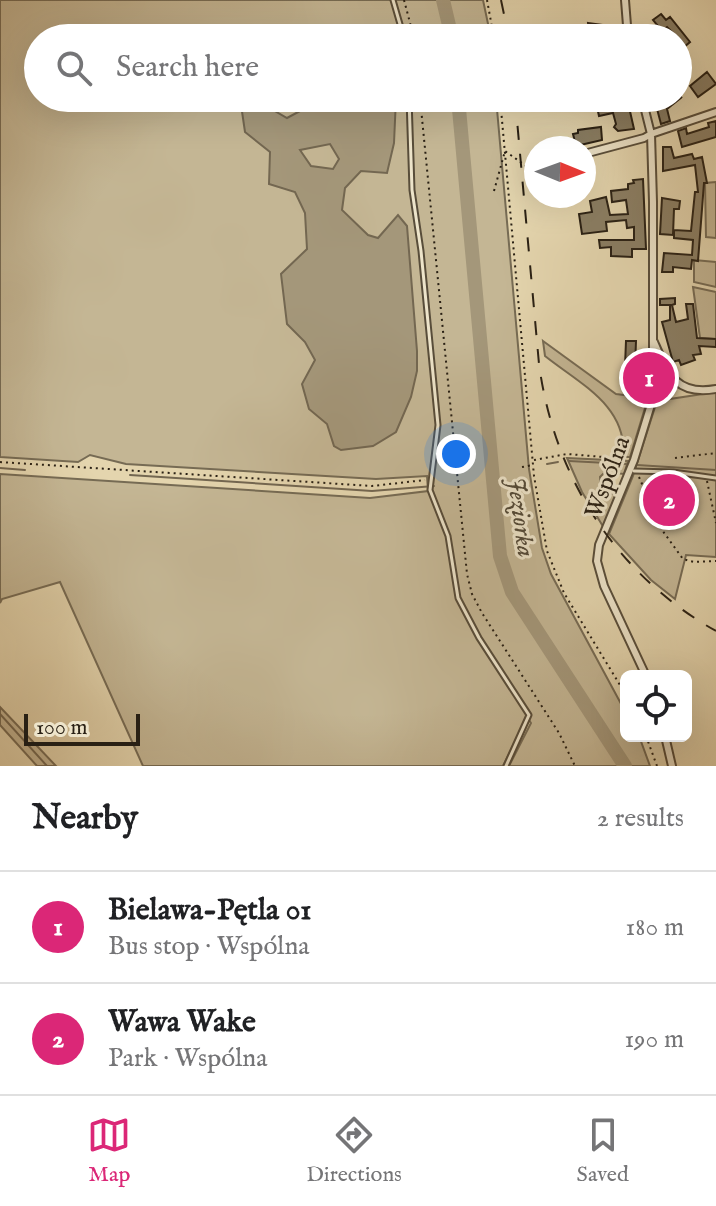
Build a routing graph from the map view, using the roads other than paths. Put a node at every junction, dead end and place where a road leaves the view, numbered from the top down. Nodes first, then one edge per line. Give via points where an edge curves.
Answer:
1 (393, 0) edge
2 (625, 0) edge
3 (400, 24) edge
4 (627, 24) edge
5 (409, 112) edge
6 (646, 112) edge
7 (716, 112) edge
8 (651, 134) junction
9 (596, 151) edge
10 (653, 338) junction
11 (672, 378) junction
12 (653, 385) junction
13 (716, 389) edge
14 (636, 472) road end
15 (716, 478) edge
16 (643, 670) edge
17 (666, 742) edge
18 (506, 766) edge
19 (672, 766) edge

1 - 3 lane
2 - 4 street
5 - 18 lane via 412,190 438,425 430,490 448,536 458,598 529,715
6 - 8 street, Wspólna
7 - 8 street
8 - 9 street
8 - 10 street, Wspólna
10 - 11 street, Wspólna
10 - 12 street, Wspólna
11 - 12 lane
11 - 13 street via 690,390
12 - 16 street, Wspólna via 646,427 597,561
14 - 15 lane
17 - 19 street

